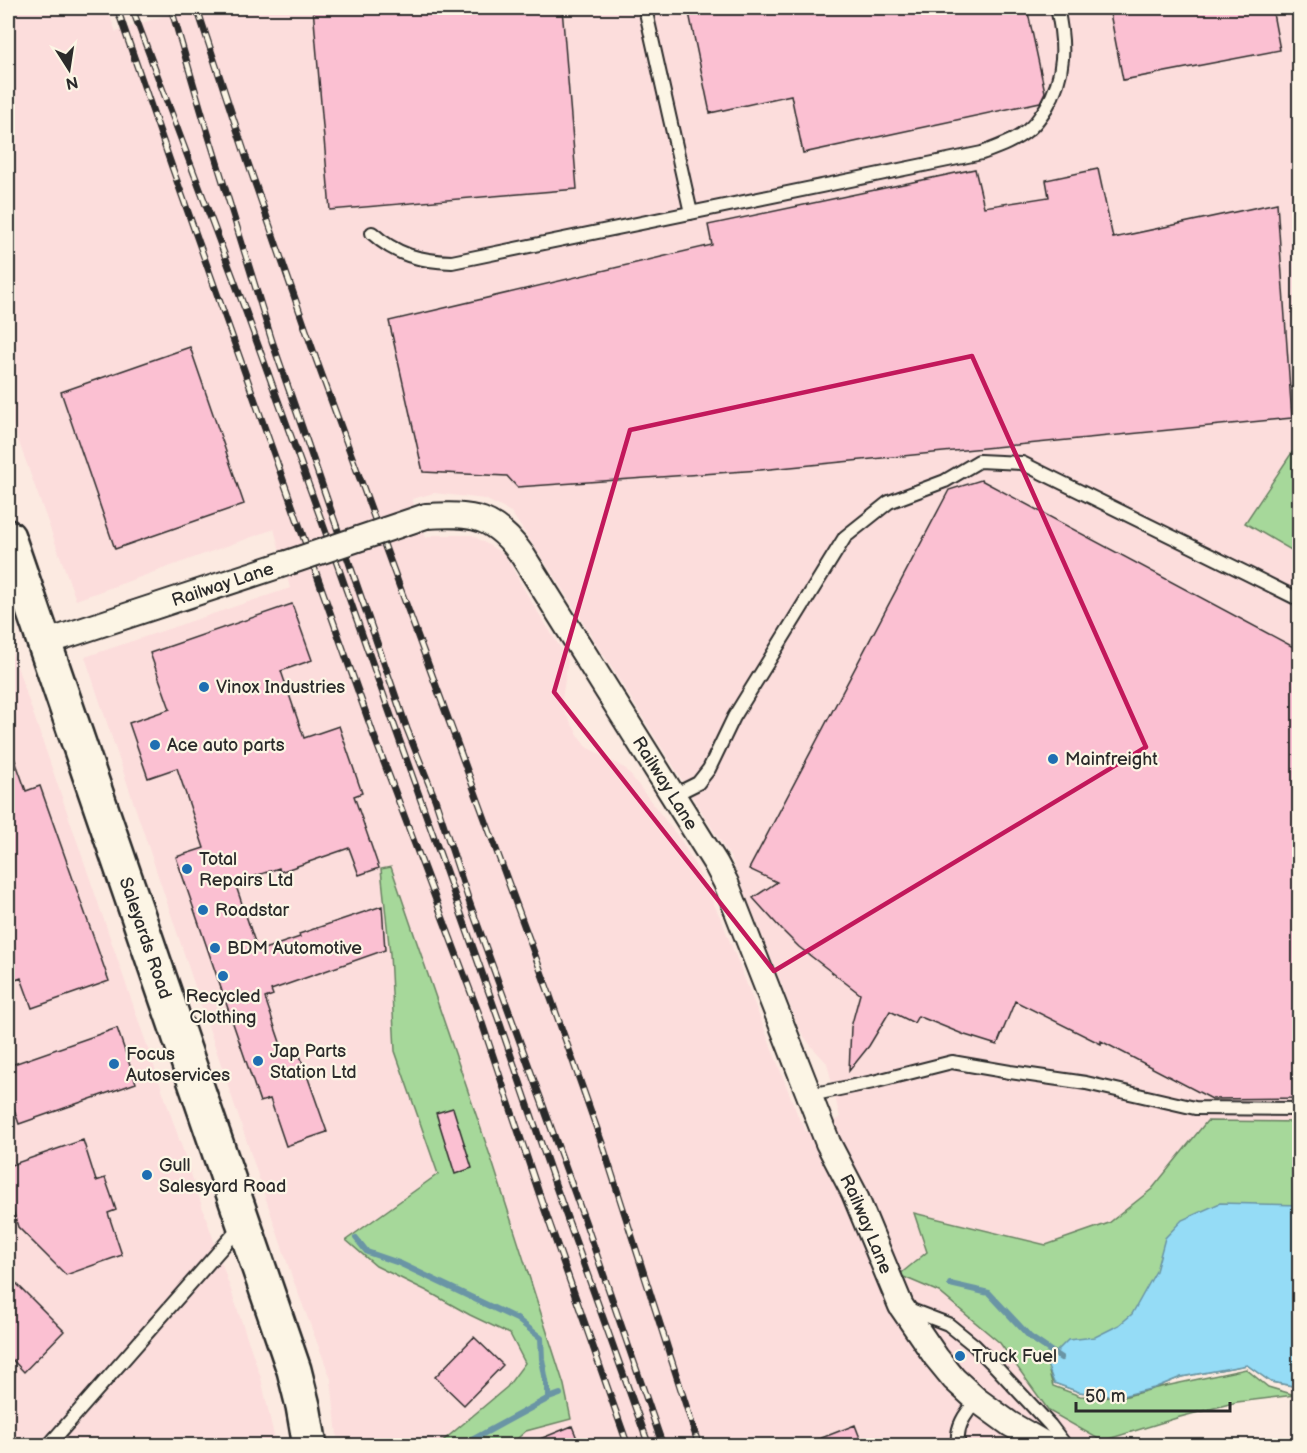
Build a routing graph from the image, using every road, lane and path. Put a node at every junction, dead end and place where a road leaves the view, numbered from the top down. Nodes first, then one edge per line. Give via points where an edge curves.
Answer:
1 (645, 8) edge
2 (1057, 8) edge
3 (691, 213) junction
4 (372, 233) dead end
5 (8, 537) edge
6 (1299, 600) edge
7 (44, 643) junction
8 (674, 795) junction
9 (810, 1095) junction
10 (1299, 1109) edge
11 (244, 1223) junction
12 (901, 1306) junction
13 (976, 1400) junction
14 (48, 1446) edge
15 (310, 1446) edge
16 (959, 1446) edge
17 (1048, 1446) edge
18 (1066, 1446) edge

1 - 3 lane
2 - 3 lane via 1063,49 1058,86 1041,117 1012,141 982,153
3 - 4 lane via 452,262 400,253
5 - 7 main road, Saleyards Road
6 - 8 lane via 1022,463 979,461 945,481 889,502 845,537 734,717 709,769 698,783
7 - 8 street, Railway Lane, bridge via 426,516 474,517 509,537 523,556
7 - 11 main road, Saleyards Road
8 - 9 street, Railway Lane via 726,883
9 - 10 lane via 952,1062 1086,1083 1195,1108
9 - 12 street, Railway Lane
11 - 14 lane
11 - 15 main road, Saleyards Road via 294,1370
12 - 13 street, Railway Lane via 936,1358
12 - 18 lane via 948,1324 974,1345
13 - 16 lane via 959,1428
13 - 17 street, Railway Lane

